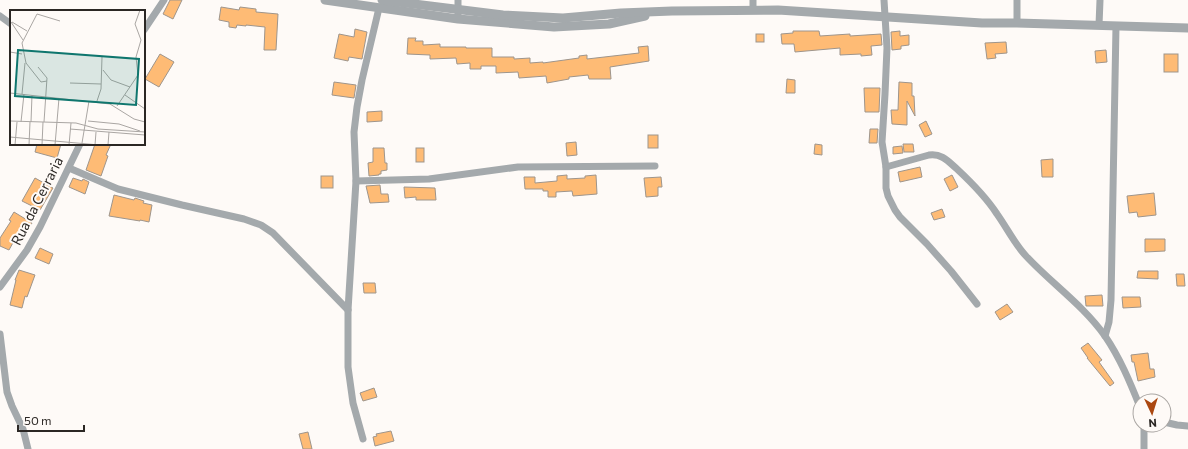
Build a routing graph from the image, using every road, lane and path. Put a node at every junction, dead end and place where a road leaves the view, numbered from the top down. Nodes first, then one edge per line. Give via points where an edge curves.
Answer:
1 (164, 0) edge
2 (325, 0) edge
3 (458, 0) edge
4 (884, 0) edge
5 (1017, 0) edge
6 (1100, 0) edge
7 (380, 4) edge
8 (753, 5) edge
9 (458, 14) junction
10 (0, 16) edge
11 (884, 16) junction
12 (10, 23) edge
13 (1017, 23) junction
14 (1099, 26) junction
15 (1116, 26) junction
16 (145, 28) edge
17 (1188, 28) edge
18 (80, 145) edge
19 (655, 166) dead end
20 (886, 167) junction
21 (69, 168) junction
22 (356, 181) junction
23 (0, 287) edge
24 (977, 304) dead end
25 (348, 310) junction
26 (0, 334) edge
27 (1105, 336) junction
28 (1134, 393) edge
29 (1172, 423) edge
30 (1188, 426) edge
31 (1144, 433) edge
32 (363, 439) dead end
33 (28, 449) edge
34 (1144, 449) edge

1 - 16 street
2 - 7 street
3 - 9 street
4 - 11 street
5 - 13 street
6 - 14 street
7 - 9 street
7 - 22 street via 357,106 354,132
8 - 9 street via 563,18
8 - 11 street via 778,10
10 - 12 street
11 - 13 street
11 - 20 street via 887,48 882,142
13 - 14 street
14 - 15 street
15 - 17 street
15 - 27 street via 1112,285
18 - 21 street, Rua da Cerraria
19 - 22 street via 518,167 429,179
20 - 24 street via 886,188 895,210 952,271
20 - 27 street via 929,155 944,157 986,198 1018,248 1085,312
21 - 23 street, Rua da Cerraria via 27,250
21 - 25 street via 118,189 261,225 274,233
22 - 25 street
25 - 32 street via 348,367 353,403
26 - 33 street via 7,392
27 - 28 street via 1121,361
29 - 30 street
31 - 34 street

